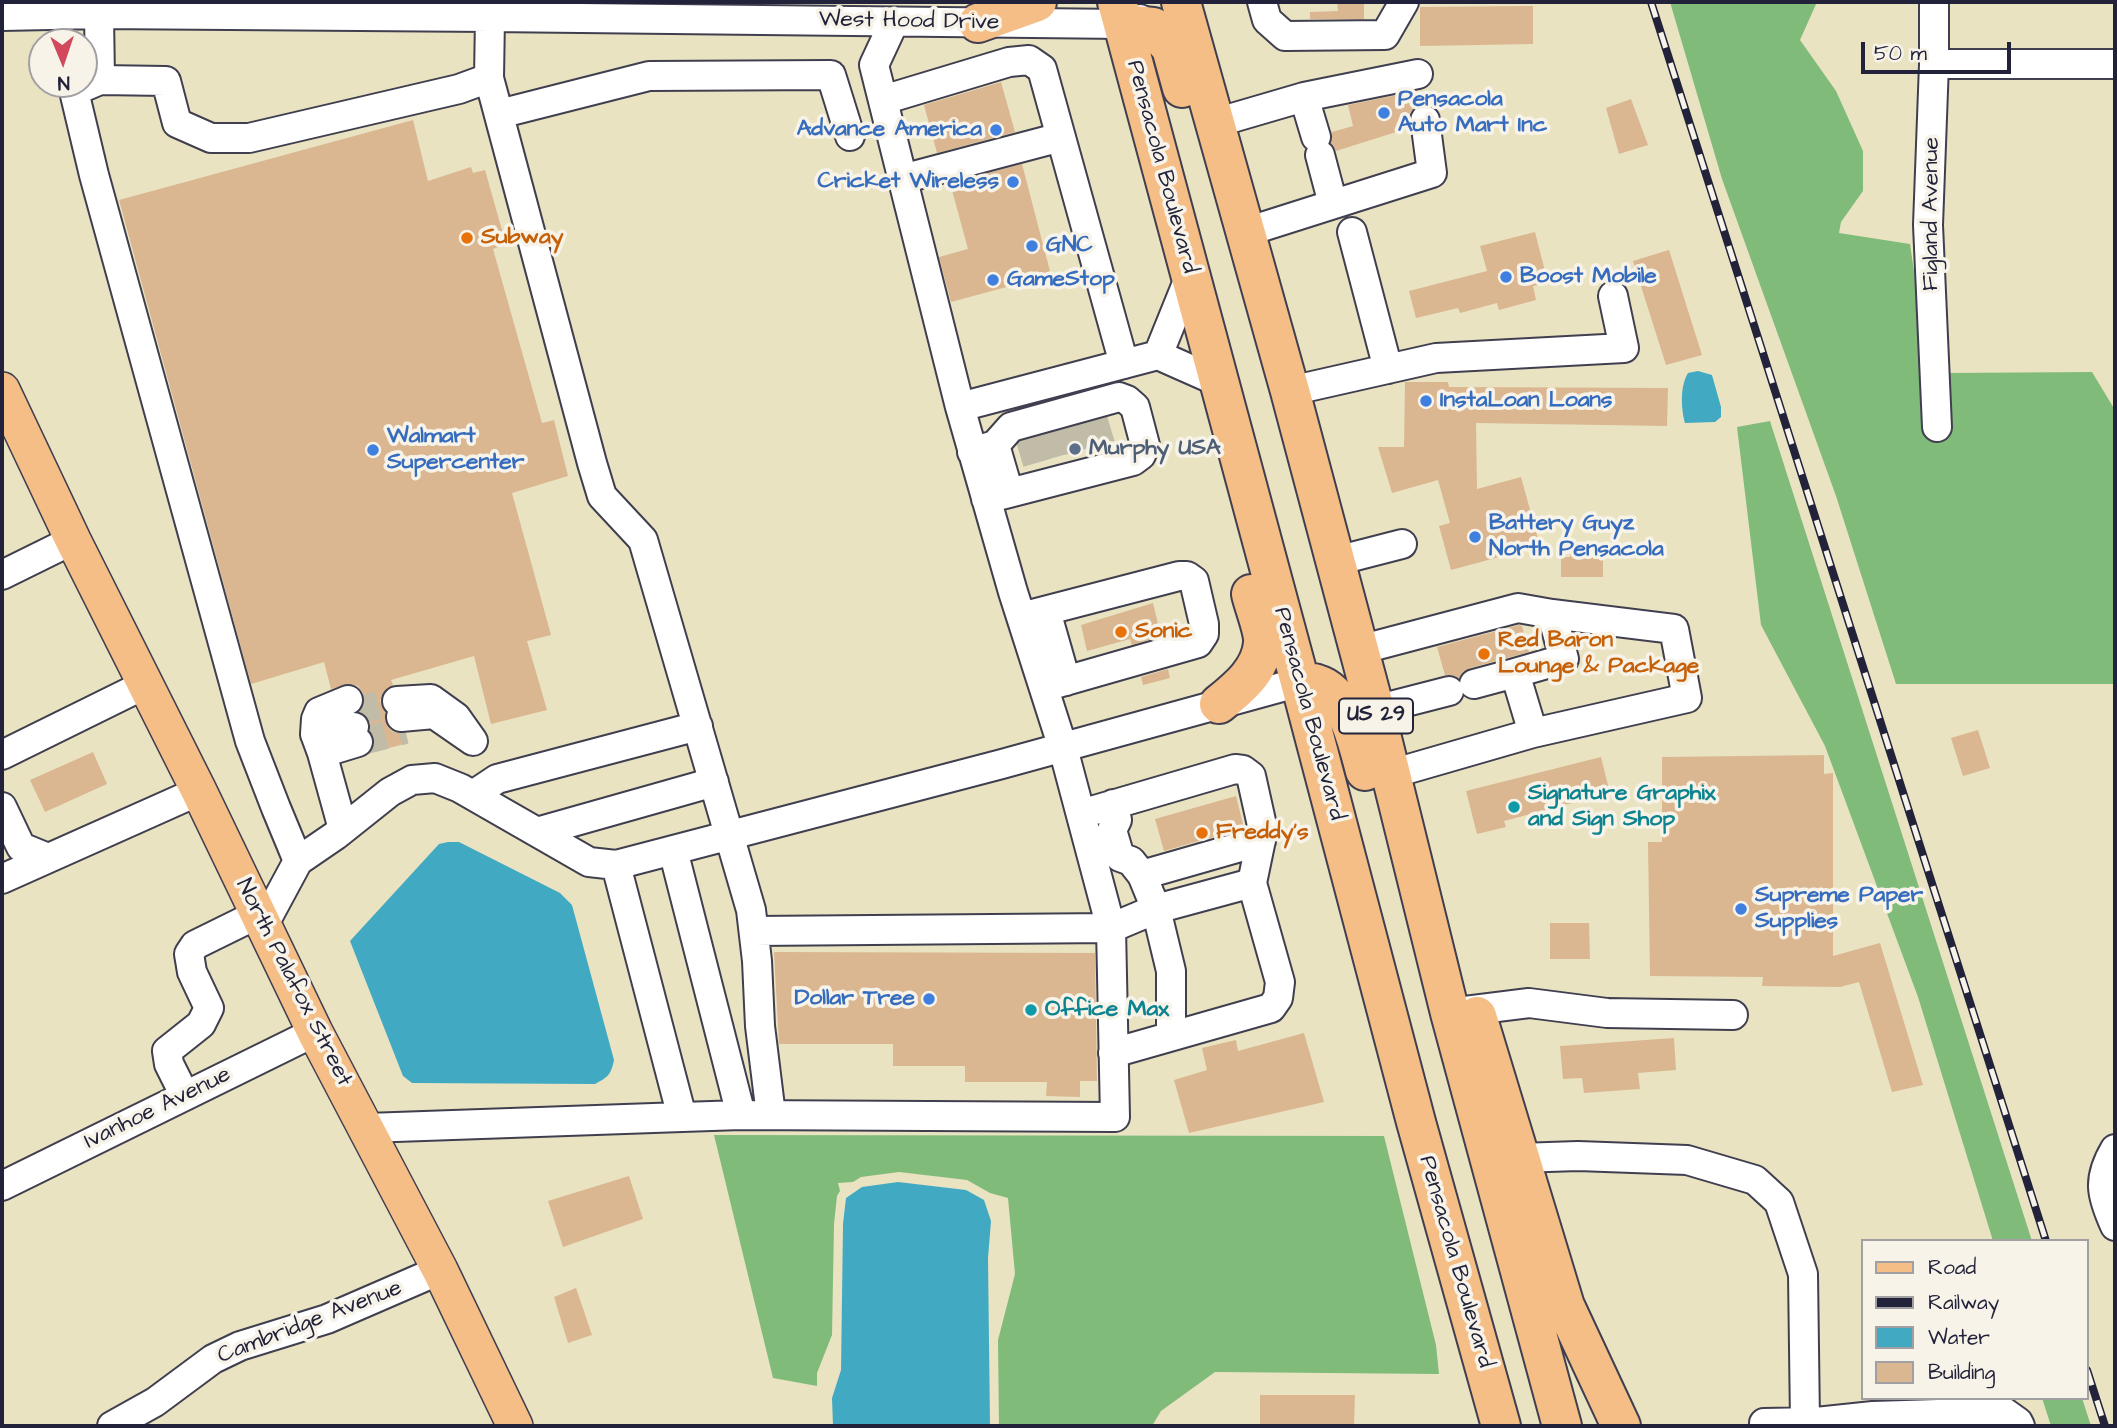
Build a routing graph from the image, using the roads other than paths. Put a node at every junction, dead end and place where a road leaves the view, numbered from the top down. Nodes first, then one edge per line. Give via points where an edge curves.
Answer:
1 (1037, 2) edge
2 (1262, 2) edge
3 (1404, 2) edge
4 (1934, 2) edge
5 (1178, 4) edge
6 (226, 9) edge
7 (384, 9) edge
8 (416, 9) edge
9 (528, 10) edge
10 (592, 10) edge
11 (710, 11) edge
12 (782, 11) edge
13 (978, 12) edge
14 (1120, 13) edge
15 (99, 15) junction
16 (2, 16) edge
17 (490, 17) junction
18 (894, 22) junction
19 (1934, 64) junction
20 (2115, 64) edge
21 (1418, 74) dead end
22 (489, 78) junction
23 (100, 80) junction
24 (1304, 97) junction
25 (883, 100) junction
26 (499, 114) junction
27 (1424, 120) dead end
28 (1215, 123) junction
29 (850, 136) dead end
30 (1060, 137) junction
31 (902, 179) junction
32 (1333, 204) junction
33 (1246, 232) junction
34 (1352, 232) dead end
35 (1190, 276) junction
36 (1613, 296) dead end
37 (1158, 355) junction
38 (1124, 365) junction
39 (1388, 369) junction
40 (1219, 382) junction
41 (1020, 391) junction
42 (1290, 391) junction
43 (5, 403) edge
44 (960, 407) junction
45 (1055, 420) junction
46 (1937, 426) dead end
47 (1234, 439) junction
48 (984, 449) junction
49 (998, 496) junction
50 (1318, 496) junction
51 (73, 540) junction
52 (1402, 544) dead end
53 (1336, 561) junction
54 (2, 575) edge
55 (1034, 614) junction
56 (1552, 614) junction
57 (1359, 650) junction
58 (1516, 673) junction
59 (1300, 682) junction
60 (146, 684) junction
61 (1055, 684) junction
62 (1219, 704) junction
63 (1375, 710) junction
64 (698, 726) junction
65 (1533, 733) junction
66 (473, 741) junction
67 (318, 743) junction
68 (1063, 748) junction
69 (2, 755) edge
70 (1391, 774) junction
71 (497, 779) junction
72 (714, 782) junction
73 (199, 791) junction
74 (473, 795) junction
75 (2, 807) edge
76 (1115, 812) junction
77 (1081, 814) junction
78 (343, 829) junction
79 (537, 832) junction
80 (730, 835) junction
81 (1262, 835) junction
82 (673, 850) junction
83 (48, 858) junction
84 (299, 861) junction
85 (616, 865) junction
86 (1137, 868) junction
87 (2, 879) edge
88 (1252, 883) junction
89 (1156, 909) junction
90 (261, 920) junction
91 (1111, 928) junction
92 (754, 931) junction
93 (1463, 1012) junction
94 (1733, 1015) dead end
95 (315, 1032) junction
96 (1171, 1036) junction
97 (1113, 1053) junction
98 (1461, 1053) junction
99 (185, 1096) junction
100 (741, 1115) junction
101 (771, 1115) junction
102 (682, 1117) junction
103 (1416, 1122) junction
104 (367, 1128) junction
105 (2115, 1149) edge
106 (1519, 1158) junction
107 (2, 1186) edge
108 (2115, 1226) edge
109 (440, 1270) junction
110 (1873, 1421) edge
111 (1805, 1422) junction
112 (112, 1426) edge
113 (516, 1426) edge
114 (1473, 1426) edge
115 (1501, 1426) edge
116 (1562, 1426) edge
117 (1621, 1426) edge
118 (1764, 1426) edge
119 (2020, 1426) edge

1 - 13 highway
2 - 3 street via 1267,20 1285,36 1385,35
4 - 19 street, Figland Avenue
5 - 14 street, West Hood Drive
5 - 28 highway, US 29
6 - 7 street, West Hood Drive
6 - 15 street, West Hood Drive
7 - 8 street, West Hood Drive
8 - 17 street, West Hood Drive
9 - 10 street, West Hood Drive
9 - 17 street, West Hood Drive
10 - 11 street, West Hood Drive
11 - 12 street, West Hood Drive
12 - 18 street, West Hood Drive
13 - 14 street, West Hood Drive
13 - 18 street, West Hood Drive
14 - 35 highway, Pensacola Boulevard / US 29
14 - 50 highway via 1153,27 1171,48 1272,424
15 - 16 street, West Hood Drive
15 - 23 street
17 - 22 street
18 - 25 street via 874,65
19 - 20 street
19 - 46 street, Figland Avenue via 1928,225
21 - 24 street
22 - 23 street via 249,138 211,138 177,122 166,80
22 - 26 street
23 - 84 street via 74,91 94,175 250,741
24 - 28 street
24 - 32 street
25 - 30 street via 1029,60 1042,69
25 - 31 street
26 - 29 street via 649,76 831,75
26 - 64 street via 602,496 643,540
27 - 32 street via 1432,173
28 - 33 highway, US 29
30 - 31 street
30 - 38 street
31 - 44 street
32 - 33 street
33 - 42 highway, US 29
34 - 39 street
35 - 37 street
35 - 40 highway, Pensacola Boulevard / US 29
36 - 39 street via 1624,348 1436,358
37 - 38 street
37 - 40 street
38 - 41 street
39 - 42 street
40 - 47 highway, Pensacola Boulevard / US 29
41 - 44 street
41 - 45 street
42 - 50 highway, US 29
43 - 51 main road, North Palafox Street
44 - 48 street
45 - 48 street via 1011,426
45 - 49 street via 1119,397 1135,407 1145,445 1133,461 1073,472
47 - 59 highway, Pensacola Boulevard / US 29
47 - 62 highway via 1224,495 1263,641 1255,667 1240,688
48 - 49 street
49 - 55 street
50 - 53 highway, US 29
51 - 54 street
51 - 60 main road, North Palafox Street
52 - 53 street
53 - 57 highway, US 29
55 - 61 street
55 - 61 street via 1179,576 1194,581 1204,624 1198,643
56 - 57 street via 1518,608
56 - 58 street via 1564,660
56 - 65 street via 1674,629 1686,698
57 - 63 highway, US 29
58 - 63 street
58 - 65 street
59 - 62 street
59 - 98 highway via 1319,684 1337,698 1353,728 1424,995
59 - 103 highway, Pensacola Boulevard / US 29
60 - 69 street
60 - 73 main road, North Palafox Street
61 - 68 street
62 - 68 street
63 - 70 highway, US 29
64 - 71 street
64 - 72 street
65 - 70 street
66 - 66 street via 430,727 399,709 438,687 464,708
66 - 71 street
67 - 67 street via 353,720 319,712
67 - 78 street
68 - 77 street
68 - 80 street
70 - 93 highway, US 29
71 - 74 street
72 - 79 street
72 - 80 street
73 - 83 street
73 - 90 main road, North Palafox Street
74 - 78 street via 435,778 412,780
74 - 79 street
75 - 83 street via 21,846
76 - 77 street
76 - 81 street via 1243,770 1251,776
76 - 86 street via 1112,831 1120,857
77 - 91 street
78 - 84 street
79 - 85 street via 589,862
80 - 82 street
80 - 92 street
81 - 86 street
81 - 88 street
82 - 85 street
82 - 100 street
83 - 87 street
84 - 90 street
85 - 102 street
86 - 89 street
88 - 89 street
88 - 96 street via 1280,982 1278,998 1271,1007
89 - 91 street
89 - 96 street via 1171,971
90 - 95 main road, North Palafox Street
90 - 99 street via 195,945 189,954 209,1008 201,1024 167,1051
91 - 92 street
91 - 97 street
92 - 101 street
93 - 94 street via 1529,1003 1607,1013
93 - 98 highway, US 29
93 - 106 highway
95 - 99 street, Ivanhoe Avenue
95 - 104 main road, North Palafox Street
96 - 97 street
97 - 101 street via 1115,1117
98 - 116 highway, US 29
99 - 107 street, Ivanhoe Avenue
100 - 101 street
100 - 102 street
102 - 104 street
103 - 114 highway
103 - 115 highway, Pensacola Boulevard / US 29
104 - 109 main road, North Palafox Street
105 - 108 street via 2102,1179
106 - 111 street via 1687,1160 1755,1180 1779,1202 1803,1274
106 - 117 highway via 1565,1306
109 - 112 street, Cambridge Avenue via 327,1319 240,1346
109 - 113 main road, North Palafox Street
110 - 111 street
110 - 119 street via 2004,1412
111 - 118 street

